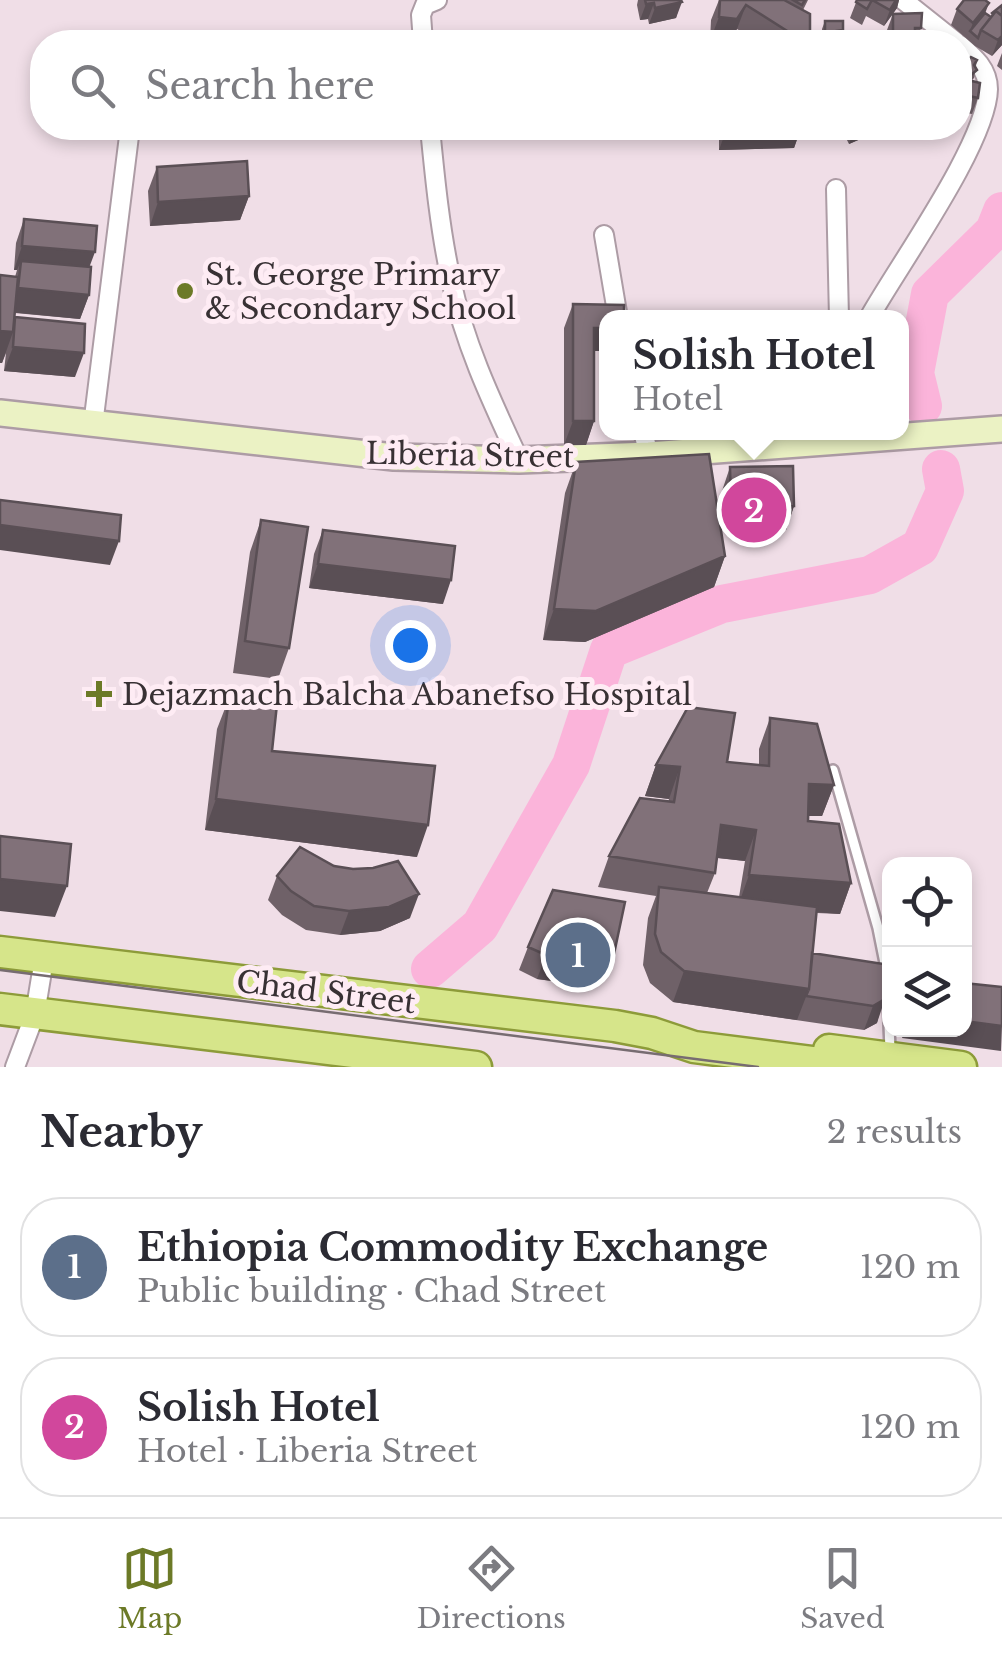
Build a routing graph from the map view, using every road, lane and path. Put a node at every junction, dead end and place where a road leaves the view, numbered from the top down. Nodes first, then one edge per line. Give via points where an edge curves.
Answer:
1 (437, 0) edge
2 (903, 0) edge
3 (422, 30) edge
4 (940, 30) edge
5 (972, 56) edge
6 (972, 138) edge
7 (128, 140) edge
8 (431, 140) edge
9 (971, 140) edge
10 (836, 189) dead end
11 (604, 235) dead end
12 (617, 310) edge
13 (839, 310) edge
14 (873, 310) edge
15 (0, 413) edge
16 (92, 425) junction
17 (1002, 429) edge
18 (909, 434) edge
19 (768, 440) edge
20 (646, 444) edge
21 (519, 460) junction
22 (833, 770) edge
23 (0, 952) edge
24 (44, 959) junction
25 (0, 1010) edge
26 (36, 1014) junction
27 (652, 1033) junction
28 (890, 1058) junction
29 (429, 1065) edge
30 (15, 1067) edge
31 (476, 1067) edge
32 (851, 1067) edge
33 (961, 1067) edge

1 - 3 street via 424,4
2 - 4 street
5 - 6 street via 982,65 988,92
7 - 16 street
8 - 21 street via 452,283 487,392
9 - 14 street
10 - 13 street
11 - 12 street
15 - 16 street, Liberia Street
16 - 21 street, Liberia Street via 394,457
17 - 18 street, Liberia Street
19 - 20 street, Liberia Street
20 - 21 street, Liberia Street
22 - 28 lane via 878,928
23 - 24 main road, Chad Street
24 - 26 street
24 - 27 main road, Chad Street
25 - 26 main road, Chad Street
26 - 29 main road, Chad Street
26 - 30 street
27 - 28 main road, Chad Street via 696,1032
27 - 32 main road, Chad Street via 694,1047
28 - 33 main road, Chad Street
29 - 31 main road, Chad Street

